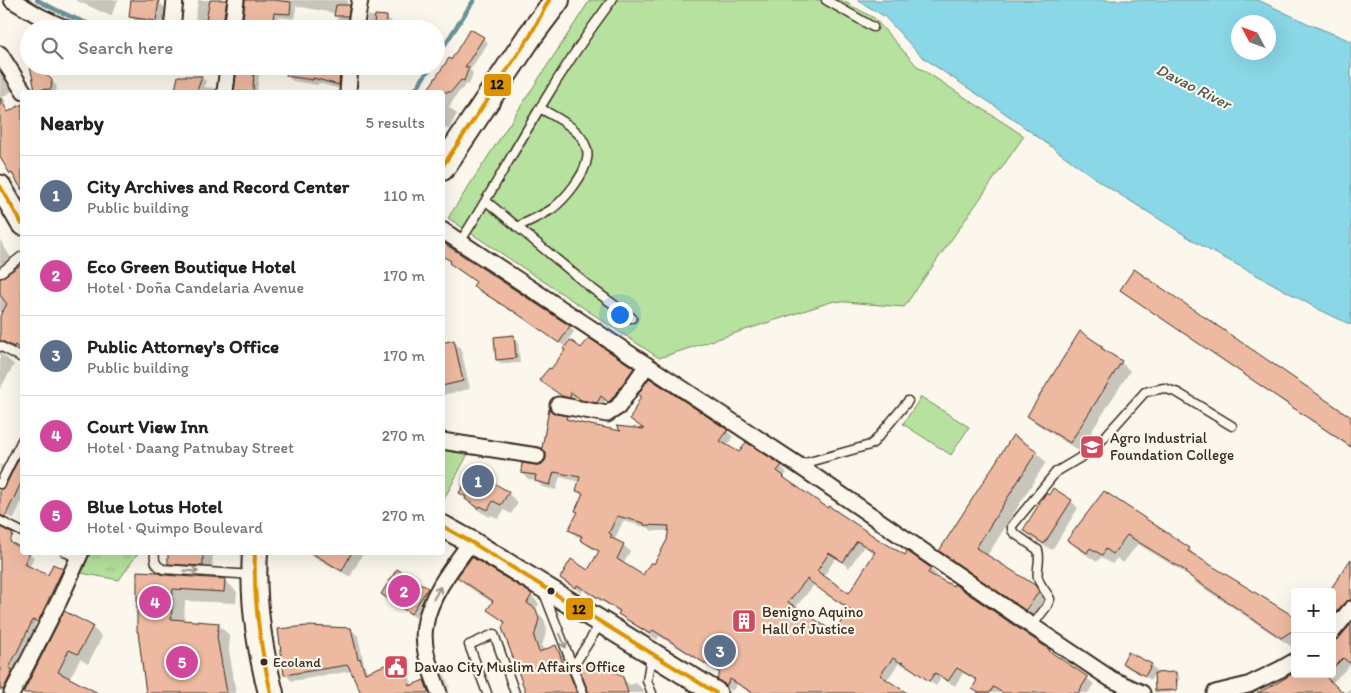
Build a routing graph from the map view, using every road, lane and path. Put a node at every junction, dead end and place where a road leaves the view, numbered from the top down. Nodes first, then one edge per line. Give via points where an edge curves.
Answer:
1 (12, 0) edge
2 (175, 0) edge
3 (236, 0) edge
4 (360, 0) edge
5 (549, 0) edge
6 (557, 0) edge
7 (612, 0) edge
8 (826, 0) edge
9 (48, 20) edge
10 (173, 20) edge
11 (233, 20) edge
12 (357, 20) edge
13 (874, 27) dead end
14 (530, 36) junction
15 (0, 54) edge
16 (227, 75) edge
17 (349, 75) edge
18 (23, 90) edge
19 (225, 90) edge
20 (348, 90) edge
21 (540, 108) junction
22 (445, 164) edge
23 (0, 186) edge
24 (486, 201) junction
25 (20, 219) edge
26 (518, 227) junction
27 (445, 232) edge
28 (460, 242) junction
29 (20, 257) edge
30 (0, 272) edge
31 (632, 318) dead end
32 (0, 346) edge
33 (20, 357) edge
34 (647, 366) junction
35 (908, 401) dead end
36 (558, 405) dead end
37 (1232, 426) dead end
38 (445, 441) edge
39 (20, 444) edge
40 (537, 456) dead end
41 (798, 465) junction
42 (0, 484) edge
43 (0, 521) edge
44 (445, 528) edge
45 (20, 531) edge
46 (471, 542) junction
47 (75, 555) edge
48 (155, 555) edge
49 (254, 564) edge
50 (541, 585) junction
51 (1351, 609) edge
52 (602, 622) junction
53 (1032, 626) junction
54 (1336, 627) edge
55 (651, 653) junction
56 (1291, 663) edge
57 (573, 667) junction
58 (12, 693) edge
59 (271, 693) edge
60 (439, 693) edge
61 (487, 693) edge
62 (515, 693) edge
63 (583, 693) edge
64 (652, 693) edge
65 (716, 693) edge
66 (1142, 693) edge
67 (1215, 693) edge

1 - 9 street
2 - 10 street
3 - 11 street
4 - 12 street
5 - 14 main road
6 - 14 main road
7 - 21 lane via 583,38
8 - 13 lane
14 - 22 main road
15 - 18 street
16 - 19 street
17 - 20 street
21 - 24 lane
21 - 26 lane via 580,136 587,148 588,159 570,191 553,208
23 - 25 street via 14,204
24 - 26 lane
24 - 28 lane
26 - 31 lane
27 - 28 street
28 - 34 street
29 - 30 lane
32 - 33 lane
34 - 36 street via 618,407 607,414
34 - 41 street
35 - 41 lane via 870,445
37 - 53 lane via 1178,393 1164,388 1145,392 1092,450 1056,472 1012,526 1014,533 1038,550 1038,579 1050,599
38 - 40 street
39 - 42 lane
41 - 53 street
43 - 45 lane
44 - 46 street
46 - 50 street
60 -> 46 street via 426,655 425,626 434,599
47 - 58 street via 59,601
48 -> 49 lane via 156,564 163,569
49 - 59 main road via 259,637
50 - 52 street
50 -> 57 lane
51 - 54 street
52 - 55 street
52 - 57 lane
53 - 66 street via 1111,679
55 - 64 lane via 648,681
55 - 65 street
56 - 67 street via 1248,685
57 - 63 lane
61 - 62 lane via 469,645 494,634

